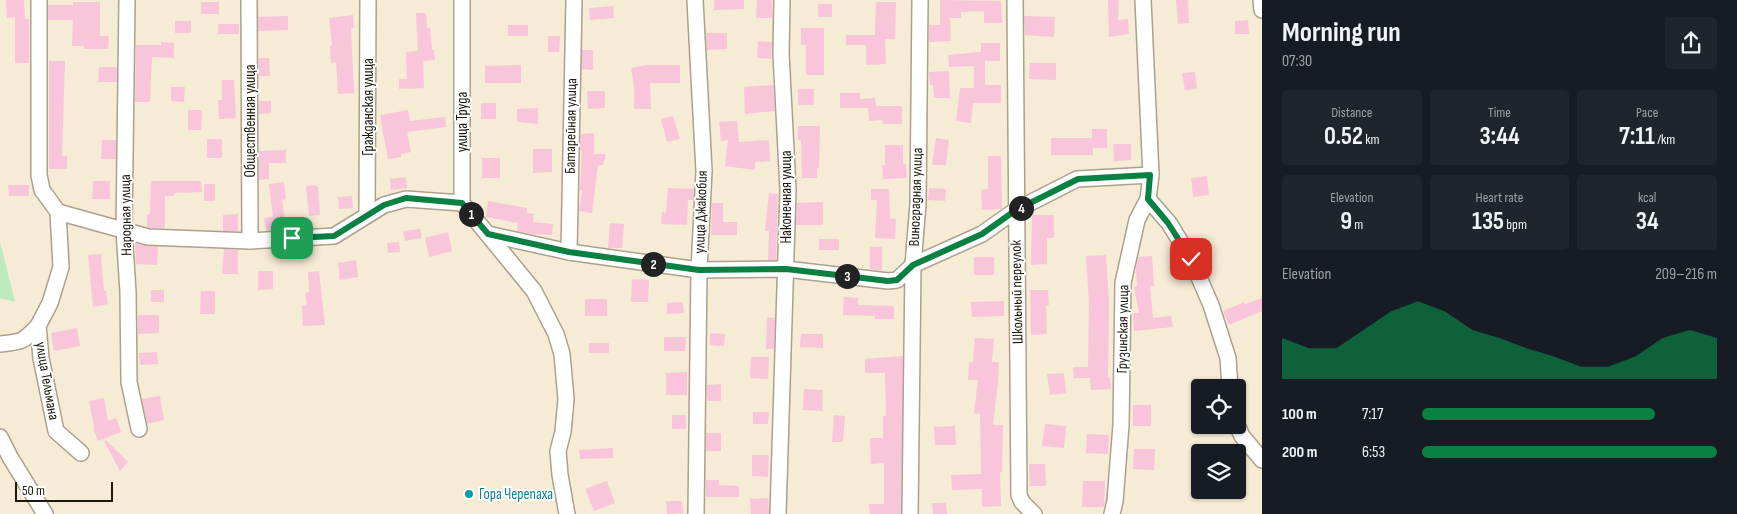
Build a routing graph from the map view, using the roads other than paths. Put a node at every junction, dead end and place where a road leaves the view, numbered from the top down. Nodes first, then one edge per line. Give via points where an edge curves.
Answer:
1 (39, 0) edge
2 (127, 0) edge
3 (249, 0) edge
4 (368, 0) edge
5 (462, 0) edge
6 (574, 0) edge
7 (695, 0) edge
8 (782, 0) edge
9 (920, 0) edge
10 (1015, 0) edge
11 (1143, 0) edge
12 (1261, 0) edge
13 (1262, 10) edge
14 (1150, 175) junction
15 (1148, 199) junction
16 (462, 203) junction
17 (1016, 210) junction
18 (58, 212) junction
19 (367, 214) junction
20 (124, 230) junction
21 (488, 234) junction
22 (250, 241) junction
23 (569, 252) junction
24 (913, 265) junction
25 (786, 269) junction
26 (699, 270) junction
27 (38, 326) junction
28 (0, 344) edge
29 (1229, 379) edge
30 (139, 429) dead end
31 (1241, 434) edge
32 (0, 437) edge
33 (81, 453) dead end
34 (1262, 460) edge
35 (565, 510) edge
36 (45, 514) edge
37 (696, 514) edge
38 (778, 514) edge
39 (910, 514) edge
40 (1034, 514) edge
41 (1112, 514) edge

1 - 18 street via 39,175 42,190
2 - 20 street, Народная улица
3 - 22 street, Общественная улица
4 - 19 street, Гражданская улица
5 - 16 street, улица Труда
6 - 23 street, Батарейная улица
7 - 26 street, улица Джакобия via 704,171
8 - 25 street, Наконечная улица via 781,53 788,190
9 - 24 street, Виноградная улица via 918,204
10 - 17 street, Школьный переулок
11 - 14 street, Грузинская улица
12 - 13 street
14 - 15 street, Грузинская улица
14 - 17 street via 1078,179
15 - 29 street via 1191,259 1211,305 1228,358
15 - 41 street, Грузинская улица via 1137,220 1123,283 1121,425
16 - 19 street via 406,198
16 - 21 street
17 - 24 street via 982,234
17 - 40 street, Школьный переулок via 1019,495
18 - 20 street
18 - 27 street, улица Тельмана via 61,266 50,304
19 - 22 street via 334,236
20 - 22 street via 148,237
20 - 30 street, Народная улица via 129,382
21 - 23 street
21 - 35 street via 534,291 556,334 562,354 566,399 558,451
23 - 26 street
24 - 25 street via 897,280 888,281
24 - 39 street, Виноградная улица
25 - 26 street
25 - 38 street, Наконечная улица
26 - 37 street, улица Джакобия
27 - 28 street via 18,343
27 - 33 street, улица Тельмана via 56,431
31 - 34 street
32 - 36 street

